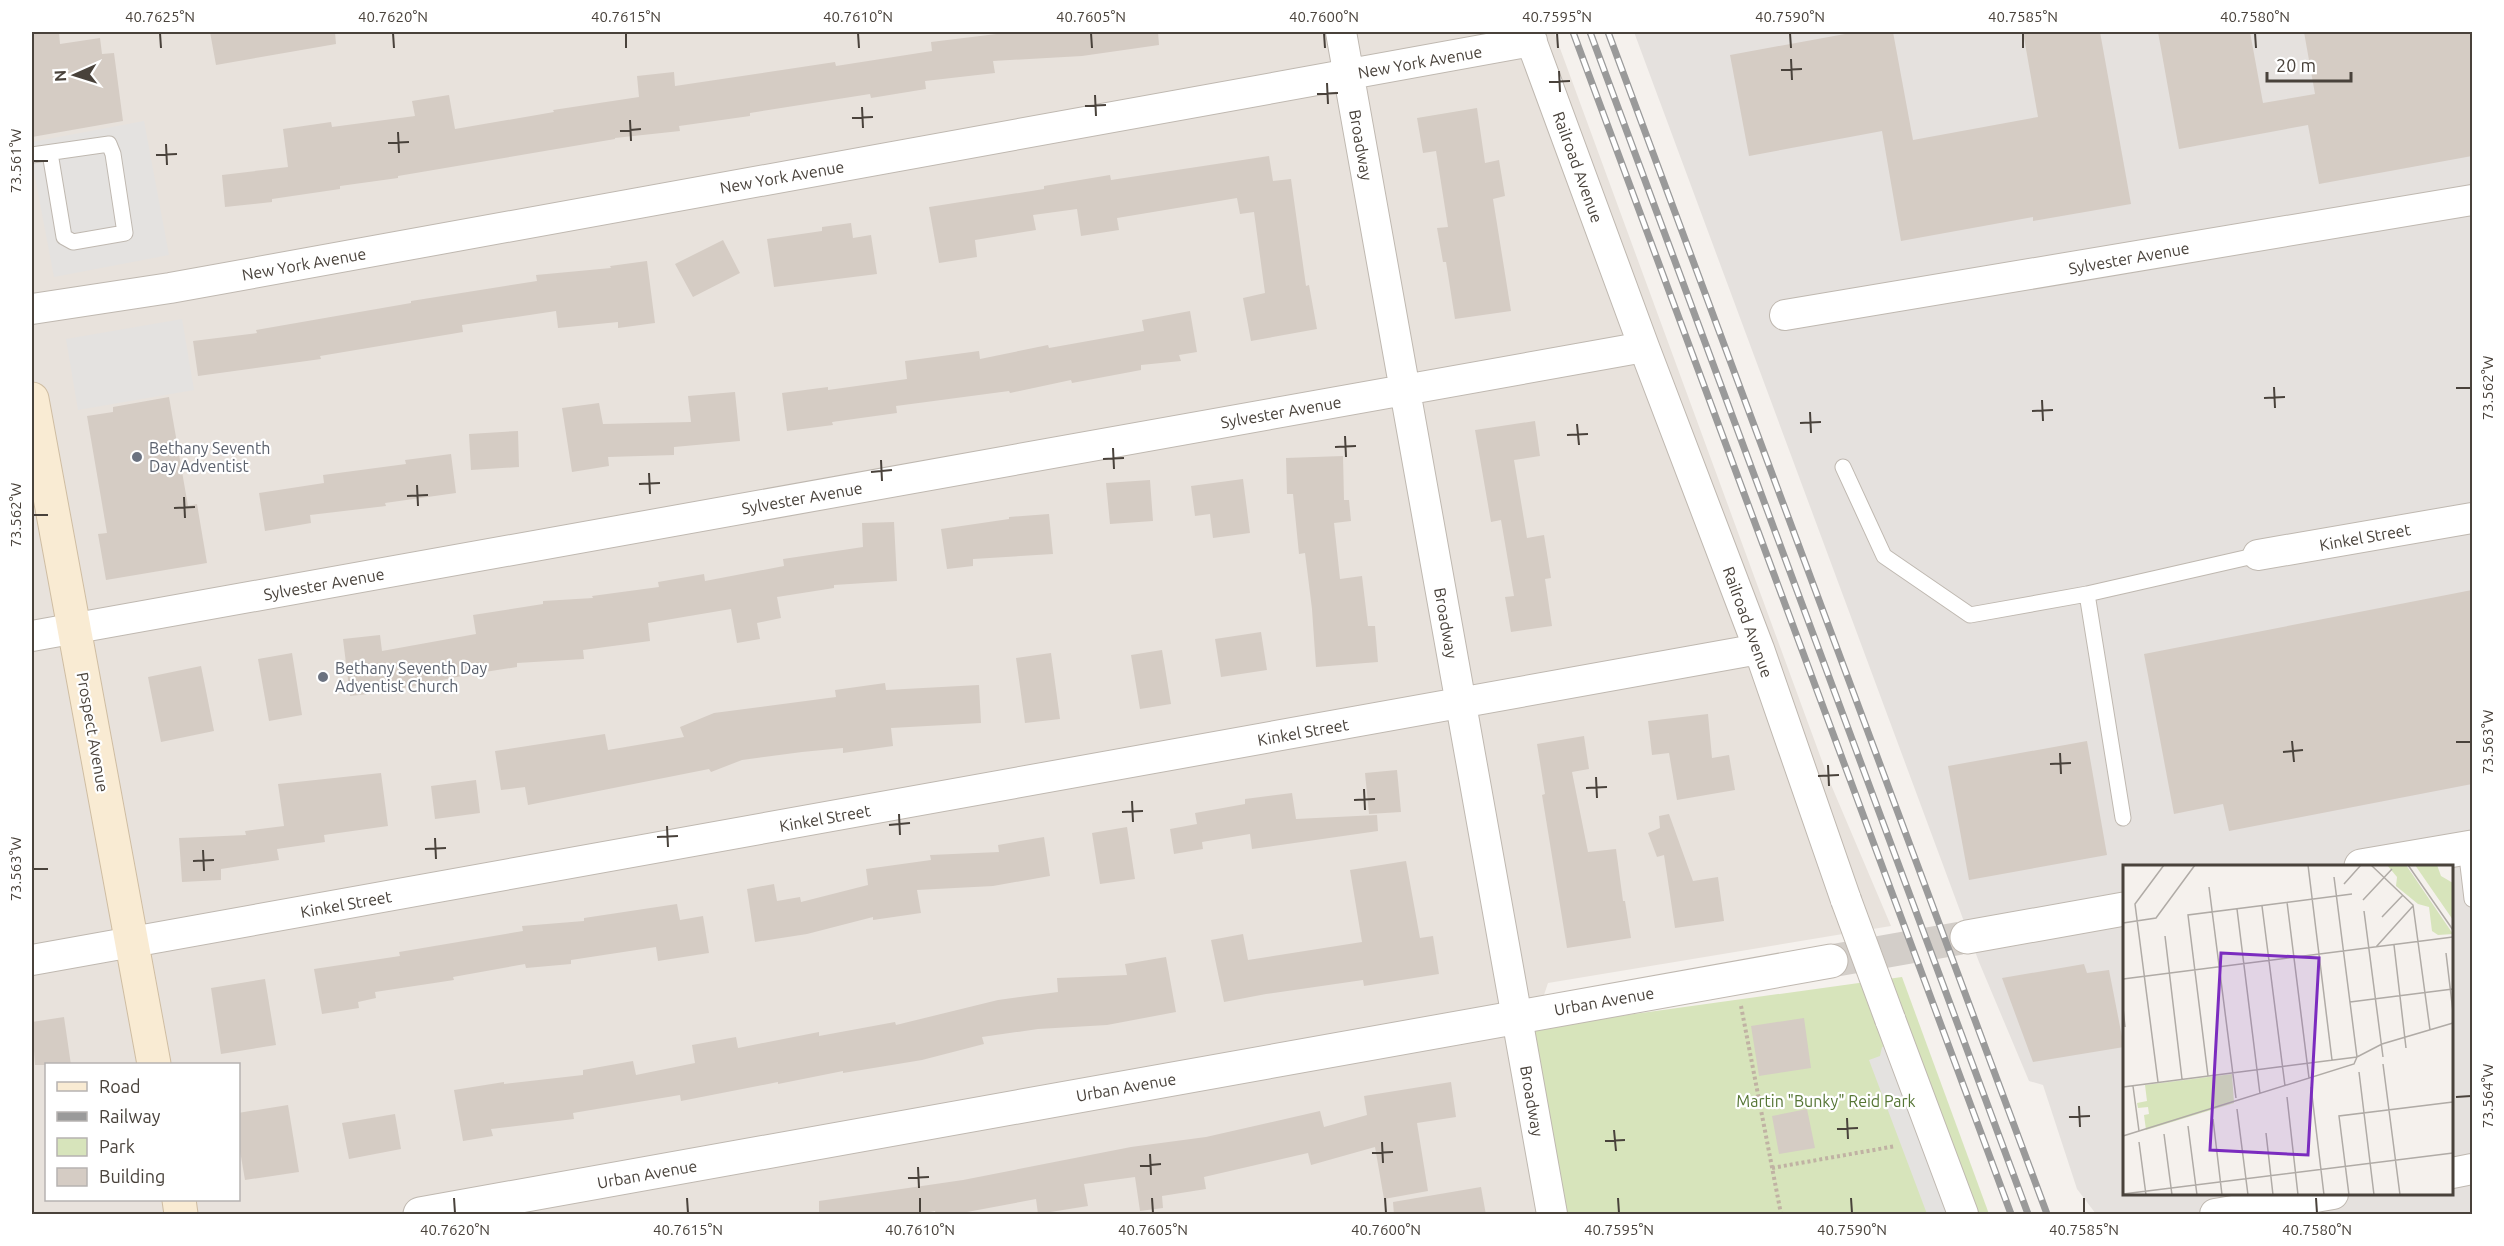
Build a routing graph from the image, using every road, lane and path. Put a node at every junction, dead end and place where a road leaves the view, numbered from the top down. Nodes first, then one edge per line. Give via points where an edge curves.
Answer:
1 (1341, 32) edge
2 (1530, 36) edge
3 (1348, 74) junction
4 (50, 153) junction
5 (32, 155) edge
6 (2472, 200) edge
7 (32, 309) edge
8 (1785, 315) dead end
9 (1644, 347) junction
10 (1405, 390) junction
11 (32, 399) edge
12 (1843, 467) dead end
13 (2472, 518) edge
14 (2258, 555) joint
15 (2087, 594) junction
16 (73, 628) junction
17 (32, 636) edge
18 (1759, 649) junction
19 (1461, 704) junction
20 (2123, 818) dead end
21 (2469, 847) edge
22 (2372, 865) edge
23 (2472, 899) edge
24 (2123, 909) edge
25 (1967, 937) tunnel mouth
26 (131, 942) junction
27 (32, 960) edge
28 (1831, 961) tunnel mouth
29 (1741, 1005) dead end
30 (1517, 1017) junction
31 (154, 1063) edge
32 (1896, 1146) dead end
33 (1772, 1168) junction
34 (2472, 1169) edge
35 (2453, 1173) edge
36 (2327, 1195) edge
37 (420, 1215) edge
38 (1552, 1215) edge
39 (1781, 1215) edge
40 (1963, 1215) edge
41 (2215, 1215) edge

1 - 3 street, Broadway
2 - 3 street, New York Avenue
2 - 9 street, Railroad Avenue
3 - 7 street, New York Avenue via 182,286
3 - 10 street, Broadway
4 - 4 lane via 109,144 125,233 73,242 64,237
4 - 5 lane
6 - 8 street, Sylvester Avenue
9 - 10 street, Sylvester Avenue
9 - 18 street, Railroad Avenue
10 - 16 street, Sylvester Avenue
10 - 19 street, Broadway
11 - 16 main road, Prospect Avenue
12 - 15 lane via 1884,556 1970,615
13 - 14 street, Kinkel Street
14 - 15 lane
15 - 20 lane
16 - 17 street, Sylvester Avenue
16 - 26 main road, Prospect Avenue
18 - 19 street, Kinkel Street
18 - 40 street, Railroad Avenue, bridge via 1846,900
19 - 26 street, Kinkel Street
19 - 30 street, Broadway
21 - 22 street
21 - 23 lane
24 - 25 street
26 - 27 street, Kinkel Street
26 - 31 main road, Prospect Avenue
28 - 30 street, Urban Avenue
29 - 33 path
30 - 37 street, Urban Avenue
30 - 38 street, Broadway
32 - 33 path
33 - 39 path
34 - 35 street
36 - 41 street

